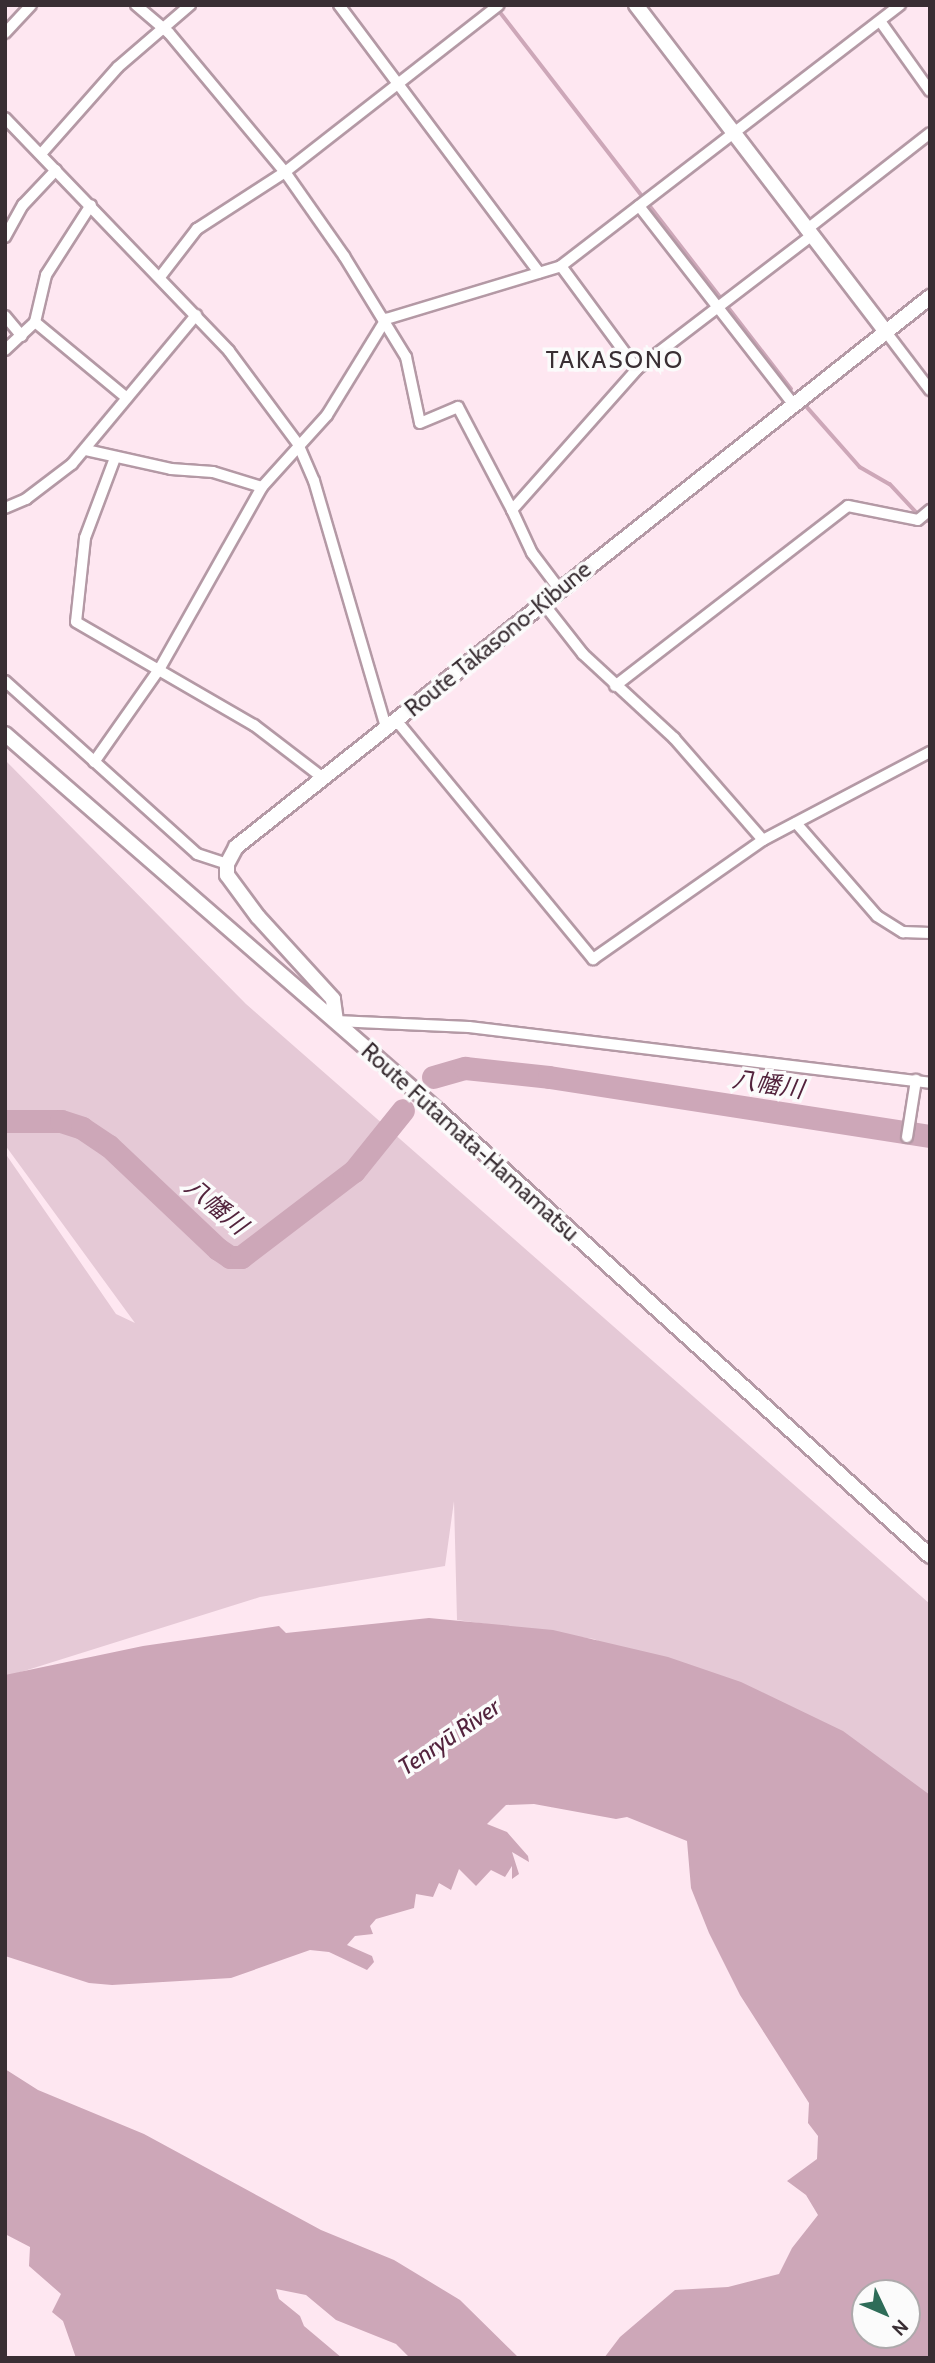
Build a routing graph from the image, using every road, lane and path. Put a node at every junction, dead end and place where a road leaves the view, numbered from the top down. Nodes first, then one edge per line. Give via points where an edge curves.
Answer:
1 (31, 5) edge
2 (136, 5) edge
3 (190, 5) edge
4 (339, 5) edge
5 (636, 5) edge
6 (897, 6) edge
7 (496, 8) edge
8 (880, 21) junction
9 (163, 27) junction
10 (5, 33) edge
11 (399, 81) junction
12 (930, 91) edge
13 (5, 118) edge
14 (733, 133) junction
15 (930, 133) edge
16 (41, 154) junction
17 (56, 170) junction
18 (285, 172) junction
19 (642, 203) junction
20 (91, 205) junction
21 (809, 233) junction
22 (5, 237) edge
23 (561, 266) junction
24 (539, 272) junction
25 (160, 277) junction
26 (930, 297) edge
27 (721, 305) junction
28 (196, 315) junction
29 (5, 316) edge
30 (386, 319) junction
31 (35, 322) junction
32 (886, 332) junction
33 (22, 336) junction
34 (5, 350) edge
35 (637, 369) junction
36 (930, 390) edge
37 (127, 398) junction
38 (794, 405) junction
39 (298, 444) junction
40 (86, 450) junction
41 (115, 458) junction
42 (262, 487) junction
43 (5, 508) edge
44 (512, 510) junction
45 (930, 510) edge
46 (560, 590) junction
47 (543, 603) junction
48 (160, 668) junction
49 (5, 681) edge
50 (615, 686) junction
51 (391, 724) junction
52 (5, 734) edge
53 (930, 752) edge
54 (94, 762) junction
55 (323, 778) junction
56 (796, 823) junction
57 (763, 840) junction
58 (227, 864) junction
59 (930, 933) edge
60 (336, 1021) junction
61 (916, 1080) junction
62 (930, 1083) edge
63 (907, 1137) dead end
64 (930, 1556) edge

1 - 10 street
2 - 9 street
3 - 9 street
4 - 11 street
5 - 14 main road
6 - 8 street
7 - 11 street
8 - 12 street
8 - 14 street
9 - 16 street via 118,67
9 - 18 street
11 - 18 street
11 - 24 street
13 - 16 street
14 - 19 street
14 - 21 main road
15 - 21 street
16 - 17 street
17 - 20 street
17 - 22 street via 23,205
18 - 25 street via 197,229
18 - 30 street
19 - 23 street
19 - 27 street
20 - 25 street
20 - 31 street via 46,275
21 - 27 street
21 - 32 main road
23 - 24 street
23 - 35 street
24 - 30 street
25 - 28 street
26 - 32 main road, Route Takasono-Kibune
27 - 35 street
27 - 38 street
28 - 37 street
28 - 39 street
29 - 33 street
30 - 39 street via 327,415
30 - 44 street via 406,357 420,423 458,407
31 - 33 street
31 - 37 street
32 - 36 street
32 - 38 main road, Route Takasono-Kibune
33 - 34 street
35 - 44 street
37 - 40 street
38 - 46 main road, Route Takasono-Kibune
39 - 42 street via 295,455
39 - 51 street via 314,481
40 - 41 street
40 - 43 street via 26,499
41 - 42 street via 213,472
41 - 48 street via 85,538 76,622
42 - 48 street
44 - 46 street via 532,553
45 - 50 street via 918,520 848,506
46 - 47 main road, Route Takasono-Kibune
47 - 50 street
47 - 51 main road, Route Takasono-Kibune
48 - 54 street
48 - 55 street via 254,725
49 - 54 street
50 - 57 street via 674,738
51 - 55 main road, Route Takasono-Kibune
51 - 57 street via 593,959
52 - 60 main road, Route Futamata-Hamamatsu
53 - 56 street
54 - 58 street via 197,853
55 - 58 main road, Route Takasono-Kibune via 236,847
56 - 57 street
56 - 59 street via 877,916 903,932
58 - 60 main road via 235,888 333,999
60 - 61 street via 469,1027
60 - 64 main road, Route Futamata-Hamamatsu
61 - 62 street
61 - 63 street

